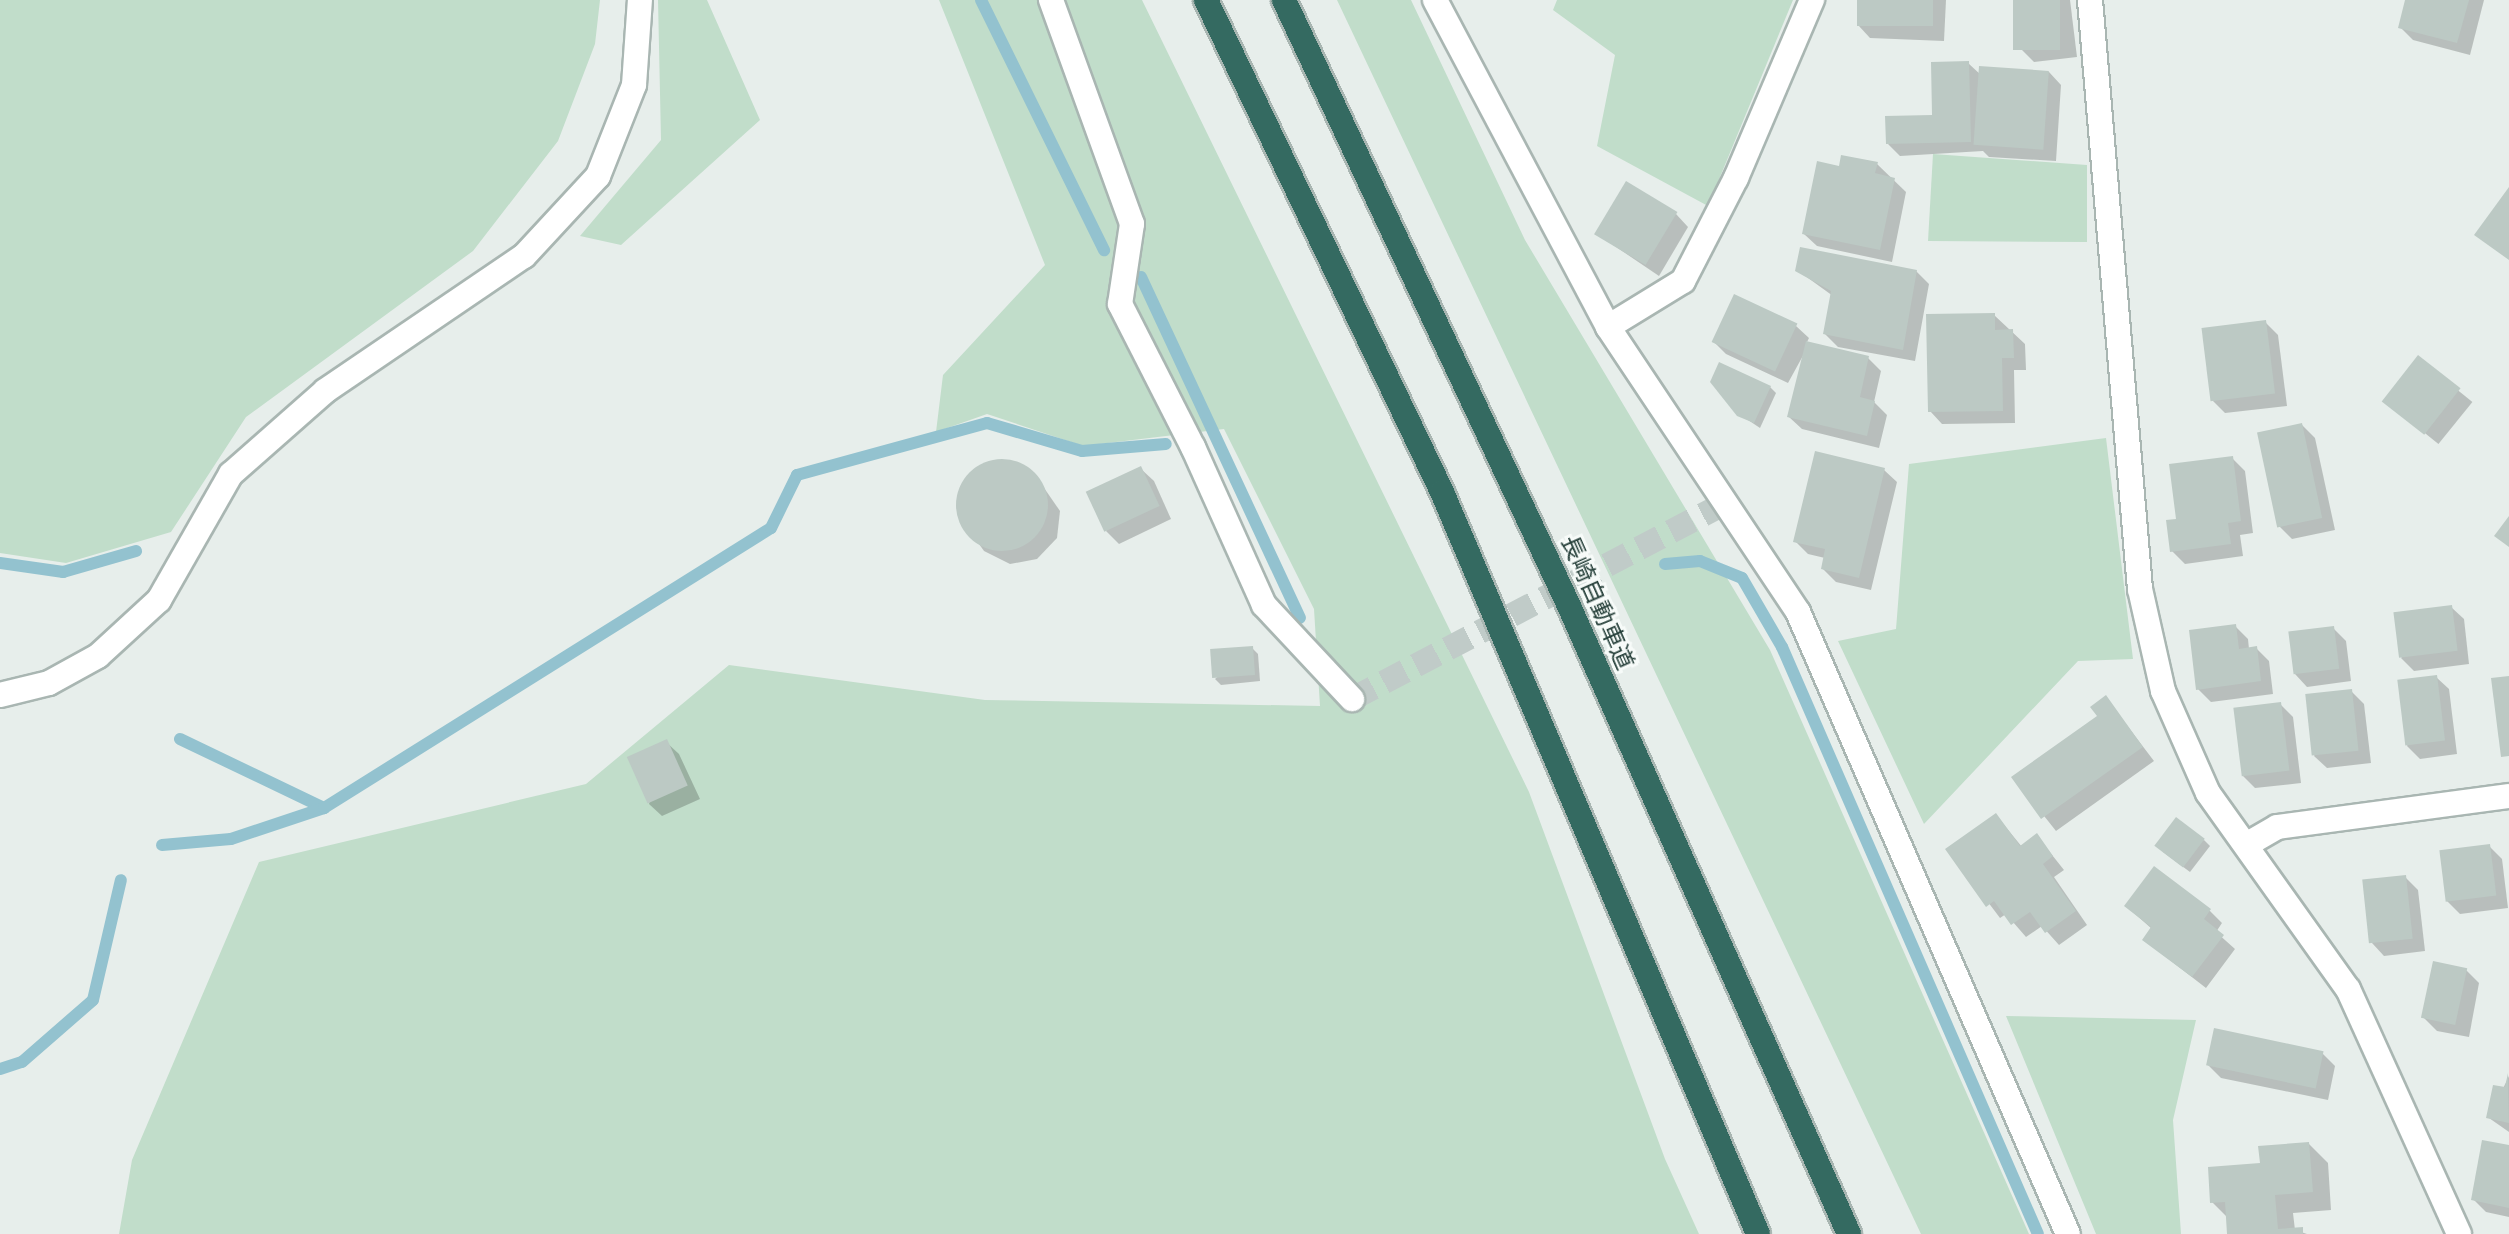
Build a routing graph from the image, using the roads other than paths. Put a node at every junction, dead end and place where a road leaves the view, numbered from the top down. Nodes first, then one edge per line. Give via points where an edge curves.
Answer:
1 (640, 0) edge
2 (1051, 0) edge
3 (1206, 0) edge
4 (1284, 0) edge
5 (1435, 0) edge
6 (1812, 0) edge
7 (2090, 0) edge
8 (1608, 327) junction
9 (0, 695) edge
10 (1352, 699) dead end
11 (2509, 796) edge
12 (2246, 845) junction
13 (1758, 1234) edge
14 (1849, 1234) edge
15 (2068, 1234) edge
16 (2459, 1234) edge

1 - 9 street via 634,85 598,176 567,210 524,256 325,391 231,474 159,600 98,656 49,683
2 - 10 street via 1132,224 1120,304 1193,447 1264,605
3 - 13 highway via 1442,492
4 - 14 highway, 長崎自動車道 via 1569,606
5 - 8 street
6 - 8 street via 1736,178 1683,281
7 - 12 street via 2140,589 2163,691 2208,793
8 - 15 street via 1798,612
11 - 12 street via 2277,827
12 - 16 street via 2348,989

